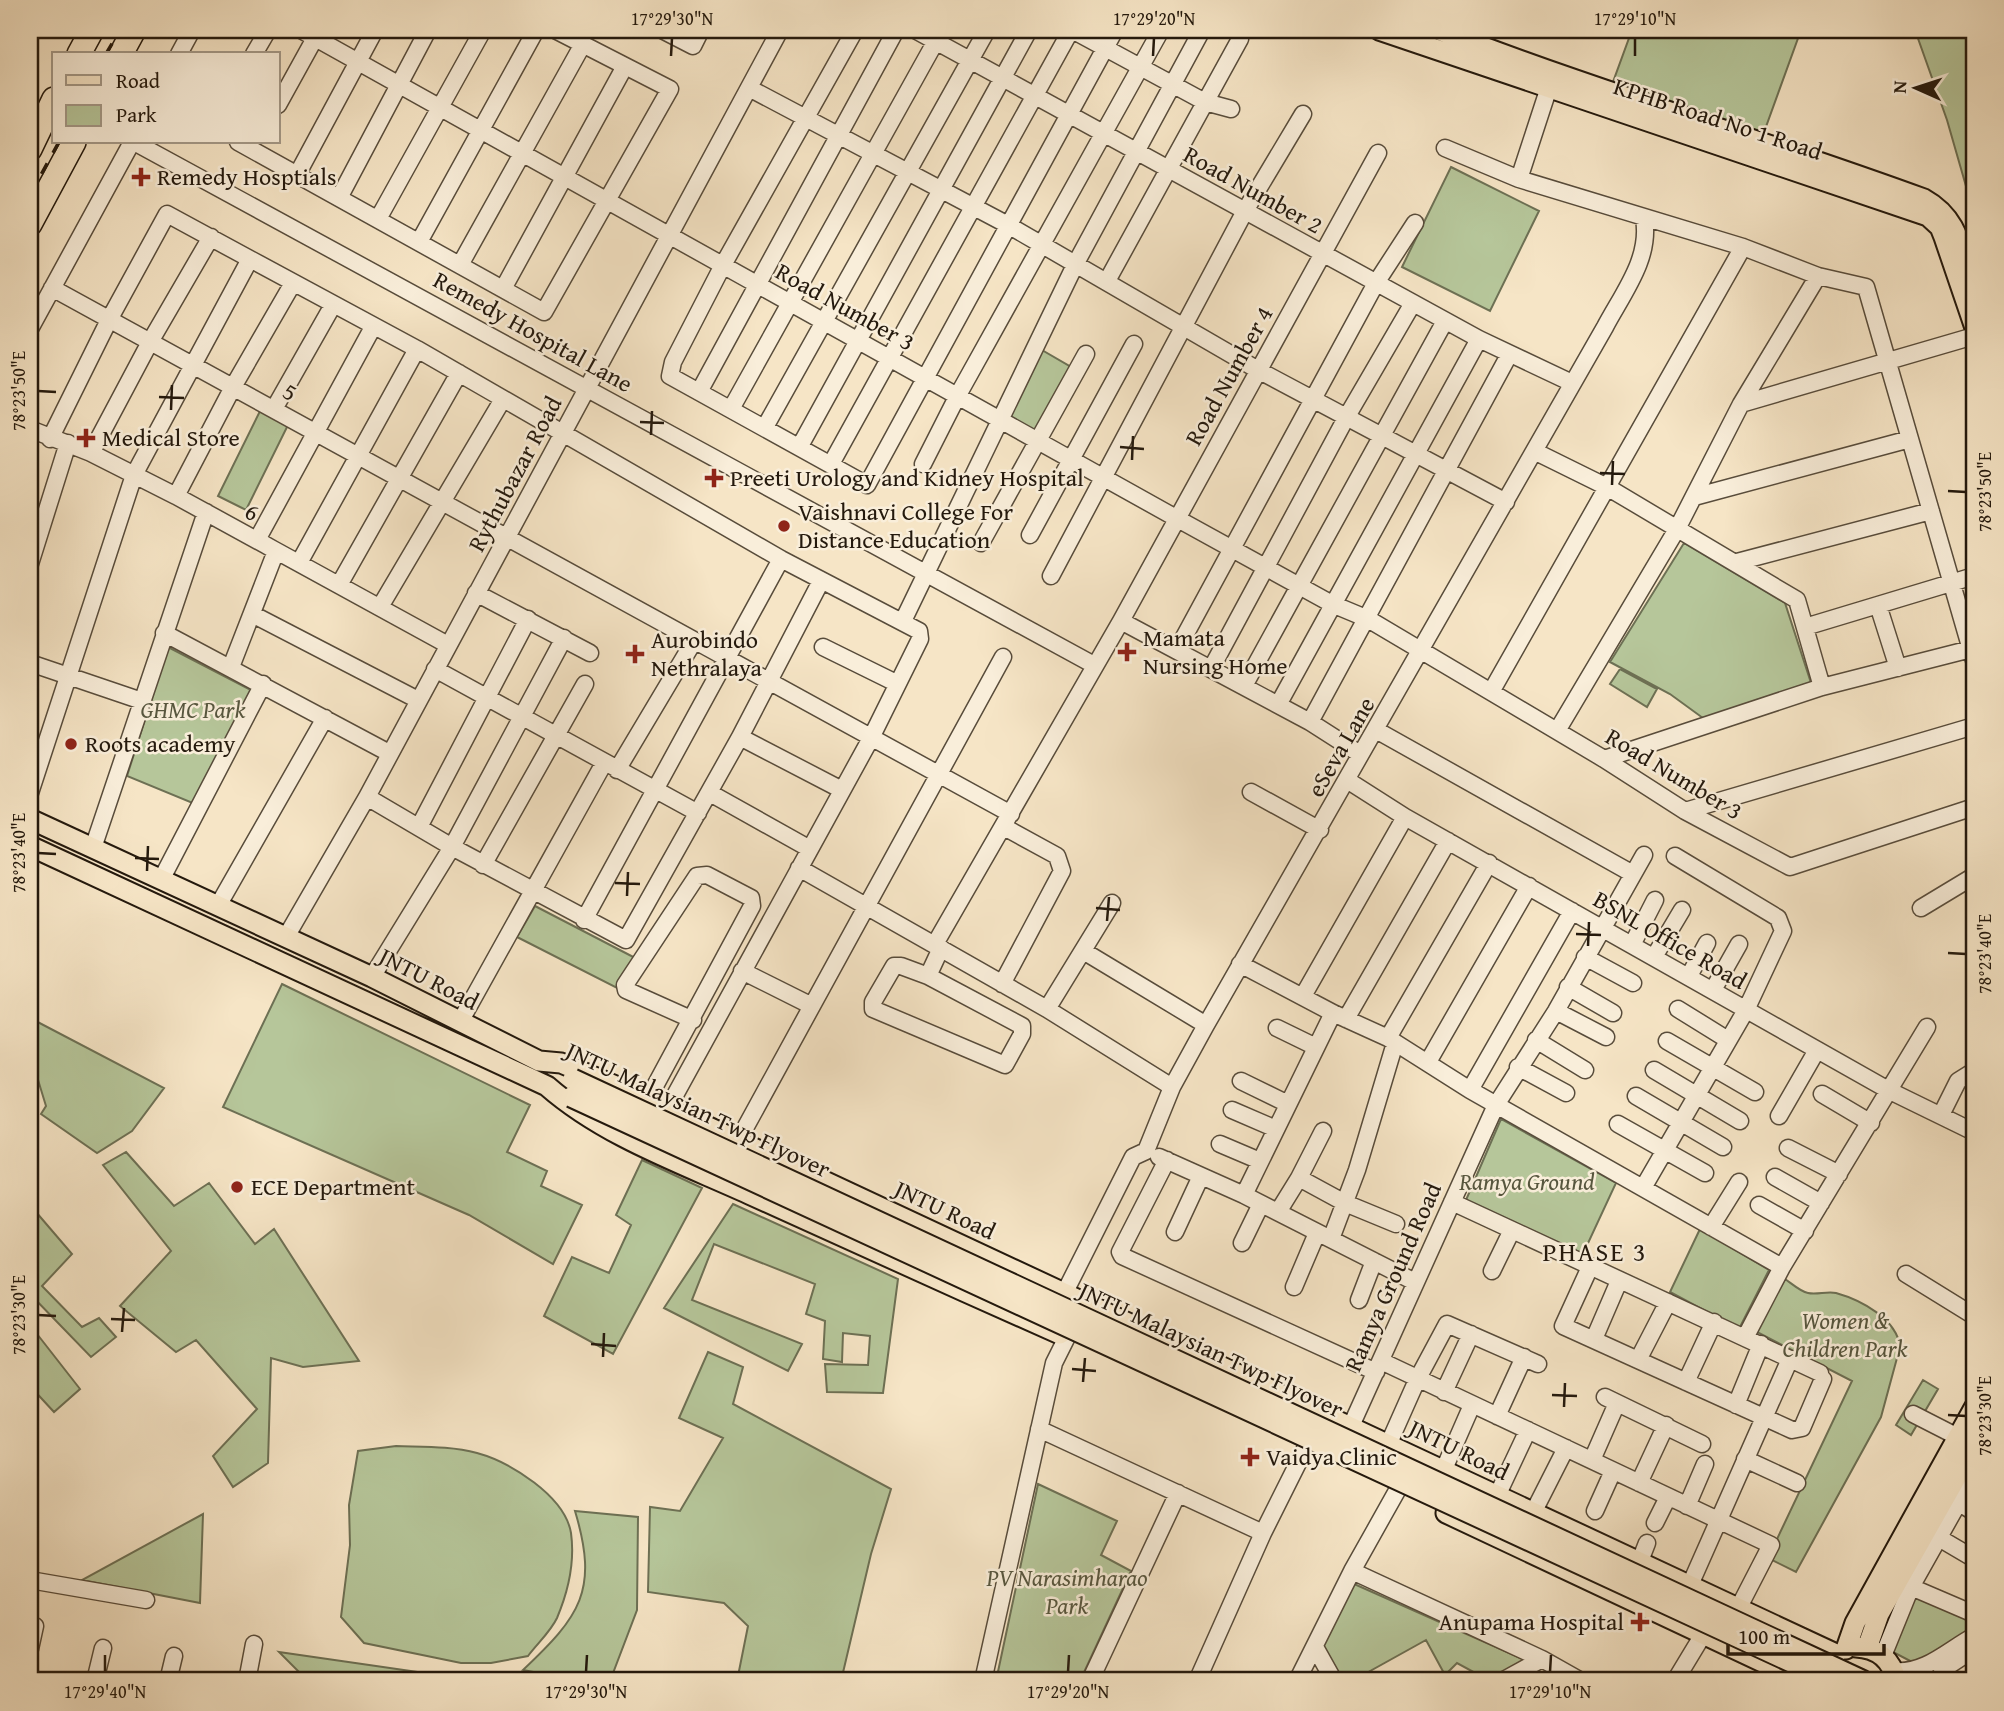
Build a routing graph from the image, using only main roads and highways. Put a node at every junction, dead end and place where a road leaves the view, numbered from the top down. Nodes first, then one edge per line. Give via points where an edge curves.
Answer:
1 (92, 30) edge
2 (134, 30) edge
3 (1379, 30) edge
4 (1439, 30) edge
5 (80, 52) edge
6 (122, 52) edge
7 (1550, 82) junction
8 (52, 103) edge
9 (73, 144) edge
10 (30, 149) edge
11 (30, 224) edge
12 (1951, 235) junction
13 (1974, 292) edge
14 (1974, 325) edge
15 (38, 823) edge
16 (33, 848) edge
17 (539, 1061) junction
18 (547, 1086) junction
19 (572, 1088) junction
20 (1974, 1408) edge
21 (1966, 1441) edge
22 (1542, 1517) junction
23 (1534, 1555) junction
24 (1841, 1651) junction
25 (1889, 1669) edge
26 (1806, 1681) edge
27 (1832, 1681) edge
28 (1864, 1681) edge

1 - 5 highway
2 - 6 highway
3 - 7 main road, KPHB Road No 1 Road
4 - 7 main road, KPHB Road No 1 Road
7 - 12 main road, KPHB Road No 1 Road via 1762,142 1924,199 1941,208
8 - 10 highway
9 - 11 highway
12 - 13 main road, KPHB Road No 1 Road
12 - 14 main road, KPHB Road No 1 Road
15 - 16 main road
15 - 17 main road, JNTU Road via 219,904
16 - 18 main road, JNTU Road
17 - 19 main road, JNTU Malaysian Twp Flyover
17 - 22 main road, JNTU Road via 561,1063 668,1108
18 - 19 main road, JNTU Malaysian Twp Flyover
18 - 23 main road, JNTU Road via 597,1123 1307,1445
19 - 27 main road, JNTU Malaysian Twp Flyover, bridge
19 - 28 main road, JNTU Malaysian Twp Flyover, bridge
20 - 21 main road
21 - 24 main road
21 - 25 main road via 1879,1614
22 - 23 main road
22 - 24 main road, JNTU Road via 1643,1552 1690,1585
23 - 26 main road, JNTU Road
24 - 25 main road
24 - 26 main road

